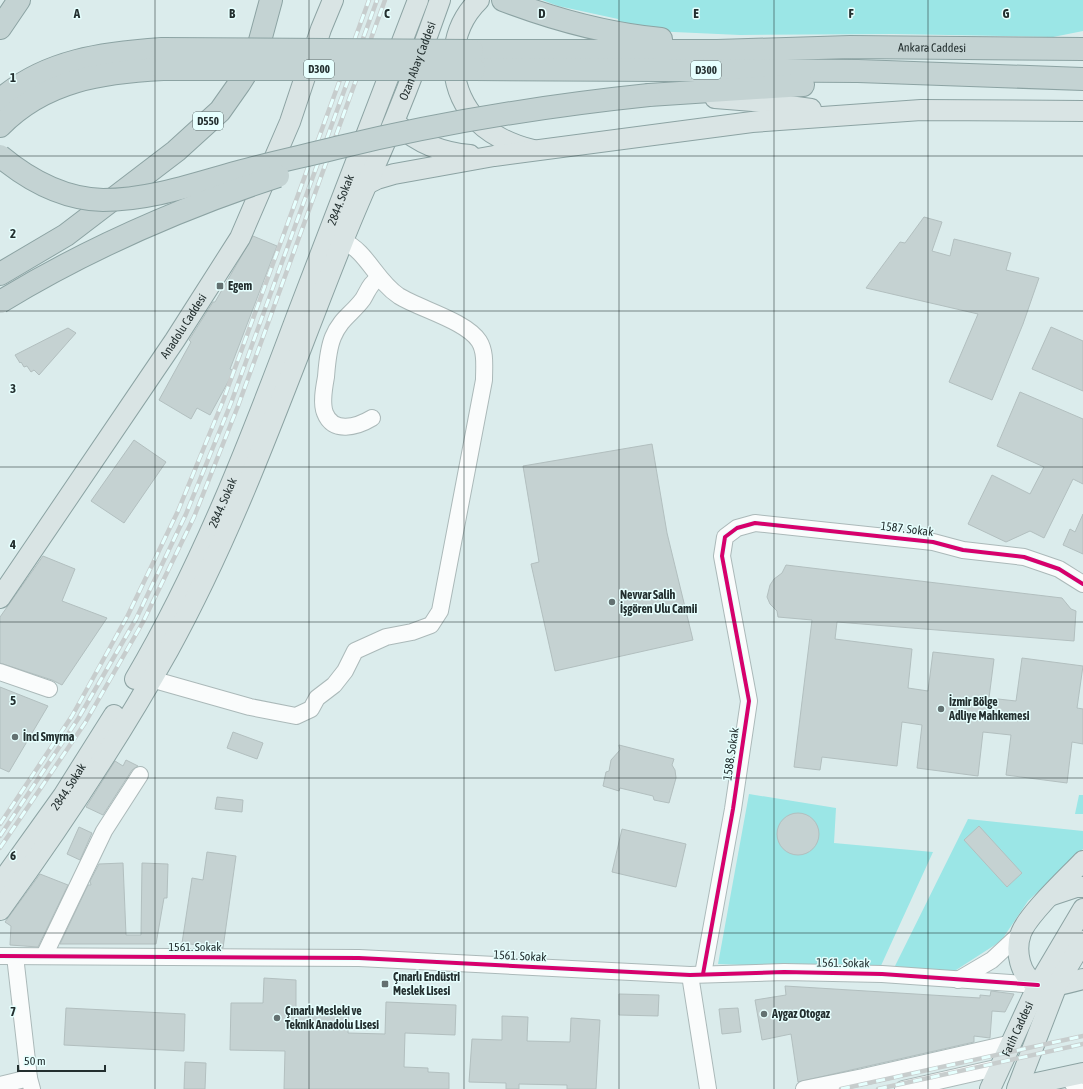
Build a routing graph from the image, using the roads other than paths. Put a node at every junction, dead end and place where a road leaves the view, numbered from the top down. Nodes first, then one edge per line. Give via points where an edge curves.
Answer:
1 (19, 0) edge
2 (271, 0) edge
3 (327, 0) edge
4 (333, 0) edge
5 (418, 0) edge
6 (440, 0) edge
7 (479, 0) edge
8 (503, 0) edge
9 (0, 28) edge
10 (321, 29) junction
11 (1076, 47) edge
12 (780, 48) junction
13 (163, 59) junction
14 (473, 60) junction
15 (937, 75) junction
16 (1083, 79) edge
17 (384, 89) junction
18 (648, 95) junction
19 (0, 100) edge
20 (1083, 111) edge
21 (850, 114) junction
22 (394, 121) junction
23 (0, 126) edge
24 (360, 142) junction
25 (538, 152) junction
26 (0, 156) edge
27 (494, 156) junction
28 (365, 185) junction
29 (101, 210) junction
30 (343, 241) junction
31 (0, 258) edge
32 (0, 274) edge
33 (379, 278) junction
34 (0, 302) edge
35 (372, 418) dead end
36 (725, 537) joint
37 (1083, 584) edge
38 (0, 598) edge
39 (0, 672) edge
40 (151, 679) junction
41 (49, 689) dead end
42 (140, 775) dead end
43 (1083, 861) edge
44 (0, 884) edge
45 (1083, 887) edge
46 (1048, 897) junction
47 (1083, 909) edge
48 (0, 910) edge
49 (1021, 933) junction
50 (1083, 941) edge
51 (7, 956) edge
52 (44, 956) junction
53 (696, 974) junction
54 (958, 980) junction
55 (1038, 985) junction
56 (1075, 985) edge
57 (1044, 1022) junction
58 (1012, 1042) junction
59 (1000, 1067) junction
60 (1076, 1080) edge
61 (30, 1084) edge
62 (0, 1085) edge
63 (1017, 1088) edge
64 (708, 1089) edge
65 (804, 1089) edge
66 (903, 1089) edge
67 (990, 1089) edge

1 - 9 highway
2 - 29 highway, D550 via 255,59 220,110 176,151
3 - 10 main road, Anadolu Caddesi
4 - 10 main road, Anadolu Caddesi
5 - 17 main road, Ozan Abay Caddesi
6 - 22 main road, Ozan Abay Caddesi
7 - 25 main road via 461,24 455,43 456,84 463,102 484,126 519,146
8 - 12 highway via 547,15 660,39 750,43
10 - 38 main road, Anadolu Caddesi via 290,122 240,238 175,340
11 - 12 highway, Ankara Caddesi / D300
12 - 14 highway, D300
13 - 14 highway, D300, bridge
13 - 19 highway, D300 via 110,53 72,61 32,77
13 - 23 highway, D300 via 67,84 40,96
14 - 15 highway, D300
15 - 16 highway, D300
15 - 18 highway via 883,84 817,84
17 - 22 main road via 385,106
17 - 44 main road, 2844. Sokak via 246,445 177,602 109,725 63,796
18 - 21 main road via 753,101
18 - 24 highway, bridge via 529,109
20 - 21 main road via 921,110
21 - 25 main road via 752,122
22 - 27 main road via 413,137 445,152
22 - 28 main road, 2844. Sokak
24 - 26 highway, bridge via 186,188 141,197 103,200 59,192 37,183
24 - 34 highway, bridge via 300,169 202,202 167,217 64,265
25 - 27 main road
27 - 28 main road via 394,174
28 - 30 main road, 2844. Sokak
29 - 31 highway, D550
29 - 32 highway via 66,235
30 - 33 street via 352,244
30 - 40 main road, 2844. Sokak via 211,564
33 - 35 street via 372,282 361,301 339,324 328,354 324,395 324,412 330,422 341,427 355,426
33 - 40 street via 399,296 468,331 478,341 484,353 484,380 440,611 431,625 386,637 355,651 345,671 334,685 317,698 311,709 296,716 250,707
36 - 37 street, 1587. Sokak via 737,528 755,523 933,542 963,550 1024,557 1059,569
36 - 53 street, 1588. Sokak via 722,556 749,701 733,809
39 - 41 street
40 - 48 main road, 2844. Sokak via 73,809
42 - 52 street via 104,831
43 - 46 main road
45 - 46 main road
46 - 49 main road
47 - 55 main road, Fatih Caddesi
49 - 54 street via 992,960
49 - 55 main road via 1018,951 1020,962 1026,976
50 - 56 main road, Fatih Caddesi
51 - 52 street, 1561. Sokak
51 - 61 street
52 - 53 street, 1561. Sokak via 359,958
53 - 54 street, 1561. Sokak via 882,974
53 - 64 street, 1588. Sokak
54 - 55 street, 1561. Sokak
55 - 56 main road
55 - 58 main road, Fatih Caddesi
56 - 57 main road, Fatih Caddesi
56 - 57 main road via 1070,996 1057,1005
57 - 63 main road, Fatih Caddesi
58 - 59 main road, Fatih Caddesi
58 - 65 street
59 - 66 street
59 - 67 main road, Fatih Caddesi
60 - 63 main road
61 - 62 street

